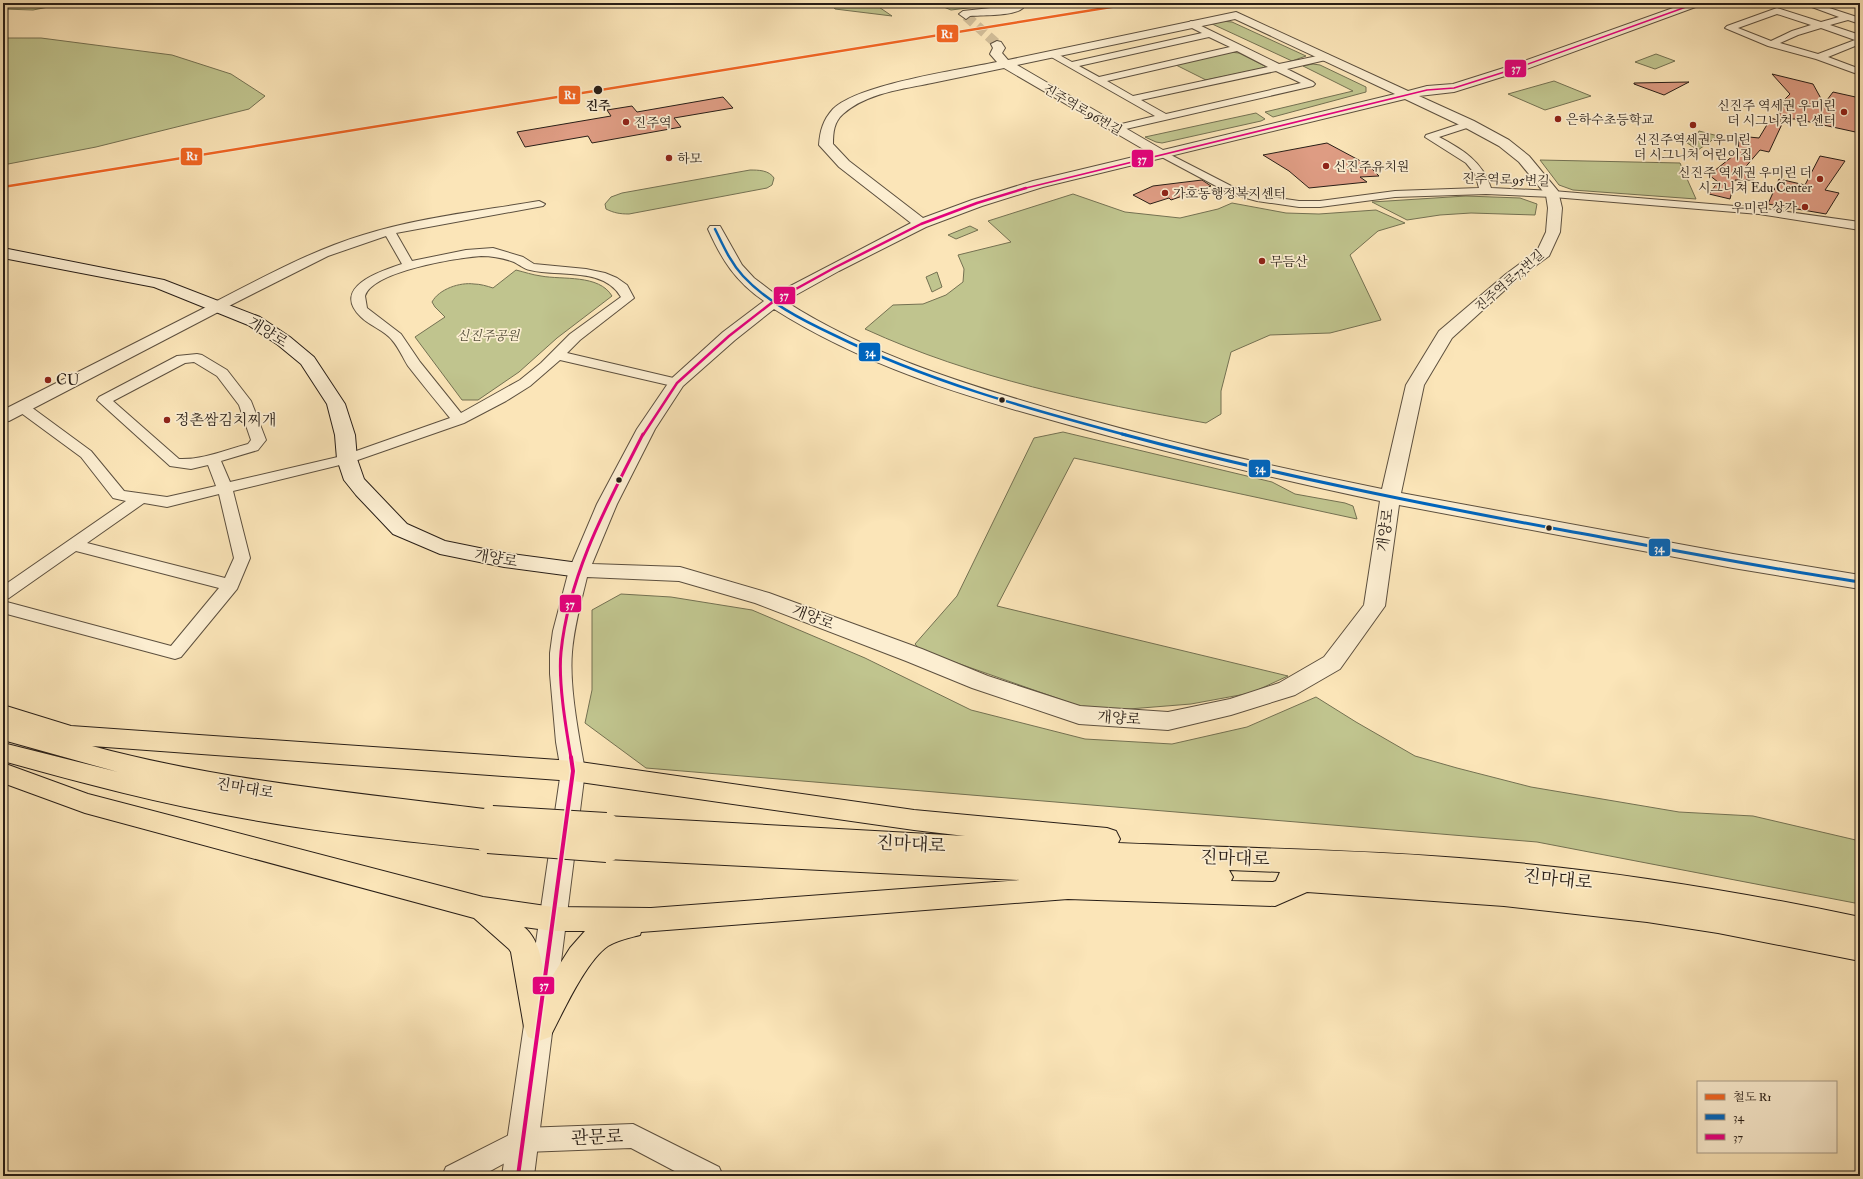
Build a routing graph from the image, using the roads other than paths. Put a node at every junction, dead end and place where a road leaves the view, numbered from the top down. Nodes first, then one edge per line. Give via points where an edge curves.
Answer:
1 (1674, 3) edge
2 (1697, 3) edge
3 (1805, 3) edge
4 (1019, 8) dead end
5 (966, 16) dead end
6 (1848, 17) junction
7 (1860, 21) edge
8 (1191, 24) junction
9 (1820, 25) junction
10 (1209, 34) junction
11 (1860, 40) edge
12 (997, 44) tunnel mouth
13 (1771, 44) junction
14 (1238, 48) junction
15 (1051, 54) junction
16 (1327, 57) junction
17 (1819, 57) junction
18 (1005, 63) junction
19 (1071, 65) junction
20 (1276, 68) junction
21 (1860, 72) edge
22 (1098, 80) junction
23 (1427, 90) junction
24 (1409, 95) junction
25 (1132, 99) junction
26 (1164, 117) junction
27 (1469, 124) junction
28 (1117, 128) junction
29 (1161, 154) junction
30 (1486, 191) junction
31 (1553, 194) junction
32 (539, 204) dead end
33 (1860, 213) edge
34 (921, 224) junction
35 (1857, 226) edge
36 (715, 229) dead end
37 (389, 231) junction
38 (3, 253) edge
39 (409, 266) junction
40 (774, 301) junction
41 (218, 306) junction
42 (557, 356) junction
43 (677, 383) junction
44 (22, 407) junction
45 (3, 417) edge
46 (459, 420) junction
47 (213, 459) junction
48 (347, 459) junction
49 (225, 489) junction
50 (141, 498) junction
51 (1390, 498) junction
52 (74, 545) junction
53 (580, 570) junction
54 (1860, 582) edge
55 (231, 585) junction
56 (3, 594) edge
57 (3, 607) edge
58 (3, 714) edge
59 (3, 731) edge
60 (3, 752) edge
61 (573, 771) junction
62 (3, 773) edge
63 (490, 830) junction
64 (606, 837) junction
65 (1184, 857) junction
66 (1304, 881) junction
67 (483, 909) junction
68 (553, 919) junction
69 (651, 920) junction
70 (1860, 929) edge
71 (1860, 949) edge
72 (539, 1027) junction
73 (523, 1140) junction
74 (455, 1176) edge
75 (518, 1176) edge
76 (710, 1176) edge

1 - 23 street via 1525,55 1438,81
2 - 23 street via 1517,68 1454,88
3 - 6 street
4 - 5 street via 963,14
6 - 7 street
6 - 9 street
8 - 10 street
8 - 15 street
8 - 16 street via 1236,15
9 - 11 street
9 - 13 street
9 - 13 street via 1777,11 1730,28
10 - 14 street
10 - 19 street
11 - 17 street
12 - 18 street via 999,48 996,54
13 - 17 street
14 - 20 street
14 - 22 street
15 - 18 street
15 - 19 street
16 - 20 street
16 - 24 street
17 - 21 street
18 - 28 street, 진주역로96번길
18 - 34 street via 876,93 850,103 832,119 827,130 826,145 844,164
19 - 22 street
20 - 25 street
20 - 26 street via 1310,84
22 - 25 street
23 - 24 street
24 - 27 street
24 - 29 street
25 - 26 street
26 - 28 street
27 - 30 street via 1430,137 1452,147 1468,159 1480,174
27 - 31 street via 1504,143 1524,159
28 - 29 street, 진주역로96번길
29 - 30 street, 진주역로95번길 via 1235,192 1299,204 1320,204 1395,194
29 - 34 street via 1038,184
30 - 31 street, 진주역로95번길
31 - 35 street, 진주역로95번길 via 1759,211
31 - 51 street, 진주역로73번길 via 1553,232 1544,253 1511,277 1445,335 1415,385
32 - 37 street, 개양로
33 - 35 street
34 - 40 street
36 - 40 street via 731,263 742,276
37 - 39 street
37 - 41 street, 개양로 via 311,260
38 - 41 main road, 개양로 via 158,283
39 - 42 street via 474,252 493,252 530,267 595,274 618,284 627,293 628,298 575,337
39 - 46 street via 378,276 366,284 358,298 358,304 366,316 393,333 414,364
40 - 43 street via 729,336
40 - 51 street via 828,333 862,349 957,387 1121,435
41 - 44 street
41 - 48 main road, 개양로 via 254,321 308,361 336,404 345,435
42 - 43 street
42 - 46 street via 525,383
43 - 53 street via 646,429 607,504
44 - 45 street
44 - 50 street via 86,454 119,495
46 - 48 street
47 - 47 street via 191,464 175,463 104,400 182,358 196,358 206,363 222,374 246,404 259,440 253,447
47 - 49 street
48 - 49 street
48 - 53 main road, 개양로 via 354,480 362,491 400,529 440,547 504,560
49 - 50 street via 167,502
49 - 55 street via 242,558
50 - 52 street
51 - 53 street, 개양로 via 1374,606 1332,664 1287,689 1231,707 1168,721 1079,715 980,682 762,598 680,574
51 - 54 street
52 - 55 street
52 - 56 street
53 - 61 street via 561,653 561,674
55 - 57 street via 175,653
58 - 61 highway via 71,735
59 - 63 highway, 진마대로 via 127,765 255,790
60 - 63 highway, 진마대로 via 111,782 242,808 382,828
61 - 65 highway via 914,820 1124,841
61 - 68 street
62 - 67 highway via 84,803
63 - 64 highway, bridge
64 - 65 highway, 진마대로
64 - 66 highway, 진마대로 via 971,867
65 - 70 highway, 진마대로 via 1459,869 1605,884 1695,896
66 - 69 highway via 1275,894 1068,888
66 - 71 highway, 진마대로 via 1464,890 1610,904 1700,917
67 - 68 highway
67 - 72 highway via 519,940 525,951
68 - 69 highway
68 - 72 street
69 - 72 highway via 609,932 596,939 583,953
72 - 73 street
73 - 74 street
73 - 75 street
73 - 76 street, 관문로 via 633,1136

